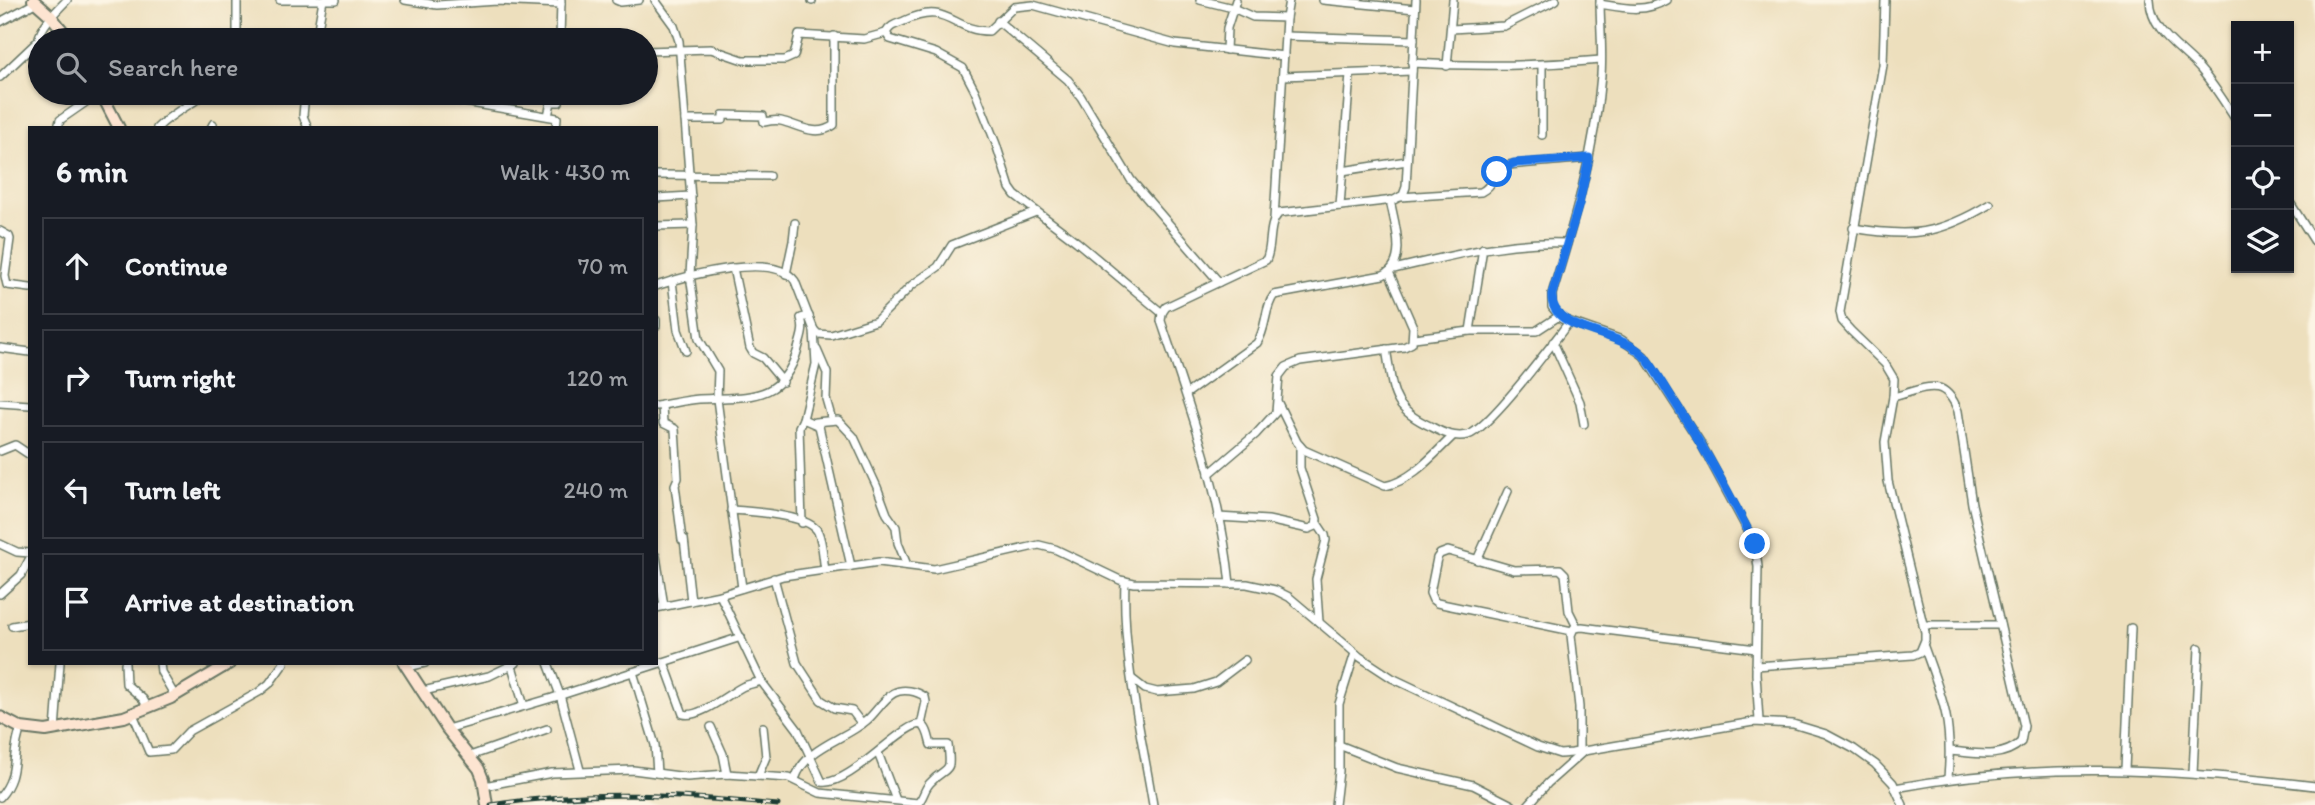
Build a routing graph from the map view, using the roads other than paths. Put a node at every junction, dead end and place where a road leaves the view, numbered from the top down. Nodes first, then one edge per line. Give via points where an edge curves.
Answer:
1 (67, 0) edge
2 (237, 0) edge
3 (281, 0) edge
4 (323, 0) edge
5 (336, 0) edge
6 (405, 0) edge
7 (616, 0) edge
8 (639, 0) edge
9 (655, 0) edge
10 (1200, 0) edge
11 (1236, 0) edge
12 (1289, 0) edge
13 (1323, 0) edge
14 (1452, 0) edge
15 (1556, 0) edge
16 (1667, 0) edge
17 (1885, 0) edge
18 (2150, 0) edge
19 (34, 1) edge
20 (454, 2) edge
21 (561, 2) edge
22 (1600, 2) edge
23 (1416, 4) edge
24 (1233, 8) junction
25 (51, 16) junction
26 (1286, 18) junction
27 (998, 21) junction
28 (0, 22) edge
29 (43, 28) edge
30 (60, 28) edge
31 (237, 28) edge
32 (319, 28) edge
33 (560, 28) edge
34 (1451, 29) junction
35 (886, 33) junction
36 (834, 36) junction
37 (1286, 36) junction
38 (1414, 40) junction
39 (680, 49) junction
40 (28, 50) edge
41 (658, 50) edge
42 (1226, 50) junction
43 (1284, 56) junction
44 (1601, 60) junction
45 (1447, 65) junction
46 (1542, 65) junction
47 (1412, 67) junction
48 (1349, 74) junction
49 (1283, 76) junction
50 (0, 77) edge
51 (82, 105) edge
52 (107, 105) edge
53 (188, 105) edge
54 (304, 105) edge
55 (483, 105) edge
56 (551, 105) edge
57 (2231, 113) edge
58 (552, 117) junction
59 (685, 120) junction
60 (58, 126) edge
61 (118, 126) edge
62 (158, 126) edge
63 (307, 126) edge
64 (555, 126) edge
65 (1542, 135) dead end
66 (1589, 158) junction
67 (1407, 161) junction
68 (1342, 171) junction
69 (658, 175) edge
70 (690, 175) junction
71 (769, 176) dead end
72 (691, 196) junction
73 (1400, 197) junction
74 (658, 198) edge
75 (1390, 200) junction
76 (1990, 204) dead end
77 (1340, 206) junction
78 (2294, 209) edge
79 (1035, 212) junction
80 (1273, 219) junction
81 (795, 223) dead end
82 (693, 225) junction
83 (658, 226) edge
84 (1853, 228) junction
85 (0, 232) edge
86 (2315, 242) edge
87 (1567, 243) junction
88 (1483, 248) junction
89 (733, 268) junction
90 (1391, 271) junction
91 (786, 274) junction
92 (690, 275) junction
93 (672, 281) junction
94 (3, 282) edge
95 (1219, 282) junction
96 (658, 285) edge
97 (28, 288) edge
98 (1162, 313) junction
99 (808, 316) junction
100 (1559, 316) junction
101 (1569, 322) junction
102 (814, 330) junction
103 (1470, 331) junction
104 (1413, 338) junction
105 (1553, 342) junction
106 (816, 347) junction
107 (0, 348) edge
108 (1386, 349) junction
109 (686, 351) dead end
110 (28, 352) edge
111 (783, 382) junction
112 (1186, 394) junction
113 (1893, 397) junction
114 (717, 399) junction
115 (1278, 402) junction
116 (0, 403) edge
117 (28, 405) edge
118 (659, 405) edge
119 (803, 419) junction
120 (832, 420) junction
121 (815, 422) junction
122 (1584, 425) dead end
123 (1453, 436) junction
124 (1300, 446) junction
125 (0, 451) edge
126 (28, 454) edge
127 (1209, 474) junction
128 (1508, 491) dead end
129 (730, 510) junction
130 (1218, 517) junction
131 (802, 523) junction
132 (1317, 523) junction
133 (0, 544) edge
134 (28, 555) edge
135 (28, 560) edge
136 (1477, 560) junction
137 (907, 565) junction
138 (851, 566) junction
139 (825, 570) junction
140 (774, 578) junction
141 (1125, 581) junction
142 (658, 582) edge
143 (1230, 584) junction
144 (742, 589) junction
145 (0, 594) edge
146 (720, 595) junction
147 (691, 601) junction
148 (660, 607) edge
149 (1319, 622) junction
150 (28, 623) edge
151 (12, 625) dead end
152 (1923, 625) junction
153 (2000, 625) junction
154 (2131, 628) dead end
155 (1574, 629) junction
156 (741, 637) junction
157 (1924, 647) junction
158 (2199, 648) dead end
159 (1756, 649) junction
160 (1356, 653) junction
161 (1245, 660) dead end
162 (664, 662) junction
163 (658, 664) edge
164 (60, 665) edge
165 (125, 665) edge
166 (160, 665) edge
167 (227, 665) edge
168 (282, 665) edge
169 (405, 665) edge
170 (514, 665) edge
171 (549, 665) edge
172 (655, 665) edge
173 (1756, 666) junction
174 (633, 672) junction
175 (1131, 678) junction
176 (761, 681) junction
177 (423, 691) junction
178 (560, 695) junction
179 (175, 696) junction
180 (524, 706) junction
181 (148, 708) junction
182 (133, 714) junction
183 (0, 717) edge
184 (1759, 721) junction
185 (862, 724) junction
186 (921, 725) junction
187 (711, 727) dead end
188 (764, 727) dead end
189 (21, 728) junction
190 (447, 729) junction
191 (547, 729) dead end
192 (55, 730) junction
193 (1339, 745) junction
194 (1950, 751) junction
195 (1582, 752) junction
196 (878, 753) junction
197 (811, 755) junction
198 (470, 757) junction
199 (580, 770) junction
200 (2125, 770) junction
201 (657, 773) junction
202 (2193, 773) junction
203 (727, 774) junction
204 (758, 776) junction
205 (1948, 778) junction
206 (795, 779) junction
207 (2315, 786) edge
208 (1895, 789) junction
209 (485, 795) edge
210 (0, 797) edge
211 (896, 800) junction
212 (921, 801) junction
213 (1903, 804) edge
214 (929, 805) edge
215 (1153, 805) edge
216 (1335, 805) edge
217 (1512, 805) edge
218 (1528, 805) edge

1 - 25 street
2 - 31 street
3 - 4 street
4 - 5 street
4 - 32 street
6 - 20 street via 436,5
7 - 8 street
9 - 39 street via 674,26
10 - 24 street
11 - 24 street
12 - 26 street
13 - 23 street
14 - 34 street
15 - 34 street via 1504,26
16 - 22 street via 1642,9
17 - 84 street via 1883,65
18 - 57 street via 2157,27 2200,69
19 - 25 street
19 - 28 street
20 - 21 street
21 - 33 street
22 - 44 street
23 - 38 street
24 - 26 street via 1253,17
24 - 42 street
25 - 29 street
25 - 30 street
26 - 37 street
27 - 35 street via 989,31 979,31 934,13 915,16
27 - 42 street via 1014,7 1032,5 1175,44
27 - 95 street via 1068,80 1131,180
34 - 45 street
35 - 36 street via 864,39
35 - 79 street via 890,39 936,52 963,68 1010,188
36 - 39 street via 799,36 794,56 785,60 743,60 711,50
36 - 59 street via 834,125 827,130 764,122 763,116 751,114
37 - 38 street
37 - 43 street
38 - 47 street
39 - 41 street
39 - 59 street
40 - 50 street
42 - 43 street
43 - 49 street
44 - 46 street
44 - 66 street
45 - 46 street
45 - 47 street
46 - 65 street
47 - 48 street
47 - 67 street
48 - 49 street
48 - 68 street
49 - 80 street
51 - 60 street
52 - 61 street
53 - 62 street
54 - 63 street
55 - 58 street
56 - 58 street
58 - 64 street
59 - 70 street
66 - 73 street via 1507,165 1481,192
66 - 87 street
67 - 68 street
67 - 73 street via 1406,187
68 - 77 street
69 - 70 street
70 - 71 street
70 - 72 street
72 - 74 street
72 - 82 street
73 - 75 street
75 - 77 street
75 - 90 street via 1397,258
76 - 84 street via 1937,230 1898,234
77 - 80 street via 1279,213
78 - 86 street
79 - 98 street
79 - 102 street via 952,245 938,267 912,285 876,321 831,335
80 - 95 street via 1266,260
81 - 91 street
82 - 83 street
82 - 92 street
84 - 113 street via 1842,321 1891,372
85 - 94 street via 10,239
87 - 88 street
87 - 100 street via 1552,294 1552,307
88 - 90 street
88 - 103 street
89 - 91 street via 761,267
89 - 92 street
89 - 111 street via 752,353 763,358
90 - 104 street
90 - 112 street via 1275,295 1257,343
91 - 99 street via 795,281
92 - 93 street
92 - 114 street via 699,338 718,371
93 - 96 street
93 - 109 street via 678,330
94 - 97 street
95 - 98 street
98 - 112 street
99 - 102 street
99 - 111 street via 801,318 804,328 795,360
100 - 101 street
100 - 103 street via 1536,331
101 - 105 street
101 - 159 street via 1622,340 1644,356 1700,442 1755,544
102 - 106 street
103 - 104 street
104 - 108 street via 1404,347
105 - 122 street via 1581,405
105 - 123 street via 1482,425 1472,433
106 - 119 street
106 - 120 street via 827,373
107 - 110 street
108 - 115 street via 1291,364 1279,376
108 - 123 street via 1399,406 1413,419
111 - 114 street via 751,396
112 - 127 street
113 - 152 street via 1885,442 1888,481
113 - 153 street via 1942,387 1953,398
114 - 118 street
114 - 129 street
115 - 124 street
115 - 127 street via 1271,419
116 - 117 street
118 - 147 street via 663,423 675,429 677,514
119 - 121 street
119 - 131 street via 799,427
120 - 121 street
120 - 137 street via 841,422 854,437 897,527
121 - 138 street via 830,467
123 - 124 street via 1411,473 1385,486
124 - 132 street via 1300,468
125 - 126 street via 15,445
127 - 130 street
128 - 136 street
129 - 131 street via 773,513
129 - 144 street
130 - 132 street via 1268,520 1309,529
130 - 143 street
131 - 139 street via 817,530
132 - 149 street via 1326,540 1316,579
133 - 134 street
135 - 145 street via 21,575
136 - 155 street via 1514,570 1564,571
136 - 155 street via 1451,552 1440,554 1430,593 1433,600 1511,620
137 - 138 street
137 - 141 street via 934,569 1046,545
138 - 139 street
139 - 140 street
140 - 144 street
140 - 185 street via 797,663 821,700 852,711
141 - 143 street
141 - 175 street
142 - 148 street
143 - 149 street via 1275,590
144 - 146 street
146 - 147 street
146 - 156 street
147 - 148 street
149 - 160 street
150 - 151 street
152 - 153 street
152 - 157 street
153 - 194 street via 2024,726 2021,742 1992,754
154 - 200 street
155 - 159 street
155 - 195 street
156 - 162 street
156 - 176 street
157 - 173 street via 1913,655
157 - 194 street via 1946,710
158 - 202 street
159 - 173 street
160 - 193 street via 1339,704
160 - 195 street via 1392,678 1538,747 1560,754
161 - 175 street via 1216,682 1194,689 1157,692
162 - 163 street
162 - 176 street via 687,715
164 - 192 street
165 - 181 street via 126,684
166 - 179 street
167 - 179 street
168 - 182 street via 259,692 189,731 171,750 149,752
169 - 177 street
170 - 177 street via 489,676
170 - 180 street
171 - 178 street
172 - 174 street
173 - 184 street
174 - 178 street
174 - 201 street via 656,745
175 - 215 street
176 - 197 street
177 - 190 street
178 - 180 street
178 - 199 street
179 - 181 street
180 - 190 street
181 - 182 street
182 - 192 street
183 - 189 street
184 - 195 street
184 - 208 street via 1793,724 1826,734 1875,764
185 - 186 street via 892,694 911,691 925,697
185 - 197 street
186 - 196 street via 911,726
186 - 212 street via 931,745 948,745 950,764 930,783
187 - 203 street
188 - 204 street via 766,757
189 - 192 street
189 - 210 street via 11,782
190 - 198 street
191 - 198 street
193 - 216 street
193 - 217 street via 1397,768 1473,785
194 - 205 street
195 - 218 street
196 - 197 street via 827,783 822,782
196 - 211 street
197 - 206 street
198 - 209 street via 479,769
199 - 201 street
199 - 209 street via 545,774
200 - 202 street
200 - 205 street
201 - 203 street
202 - 207 street
203 - 204 street
204 - 206 street
205 - 208 street
206 - 211 street via 820,793
208 - 213 street
211 - 212 street
212 - 214 street

